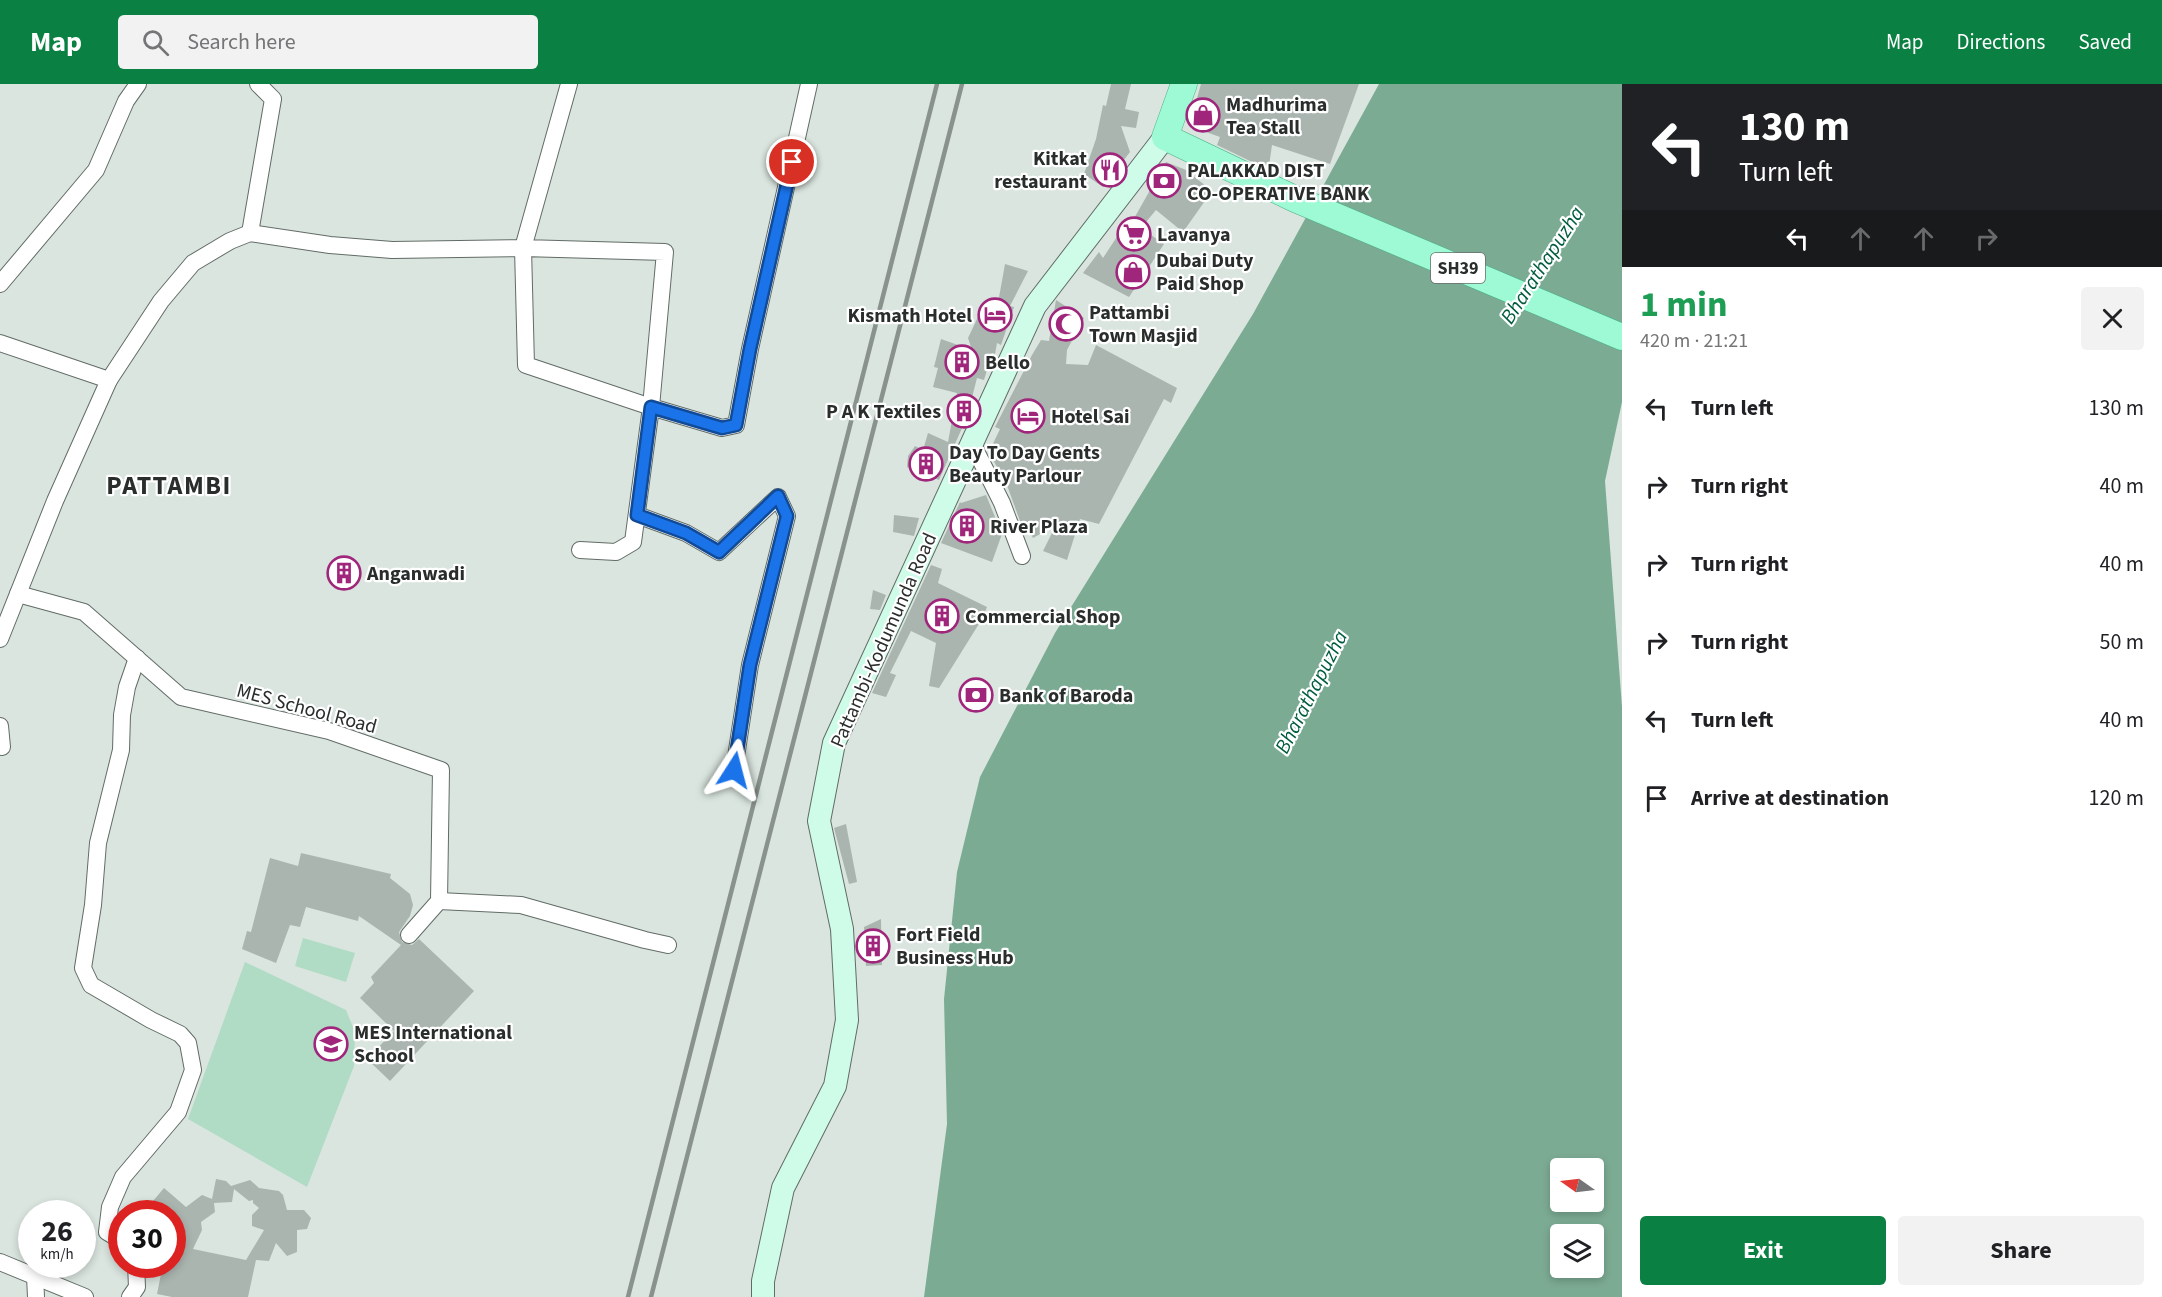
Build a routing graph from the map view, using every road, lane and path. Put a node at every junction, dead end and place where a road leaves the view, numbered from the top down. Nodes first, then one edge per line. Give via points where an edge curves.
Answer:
1 (138, 84) edge
2 (258, 84) edge
3 (569, 84) edge
4 (809, 84) edge
5 (1184, 84) edge
6 (1165, 137) junction
7 (250, 233) junction
8 (523, 248) junction
9 (0, 284) edge
10 (1622, 337) edge
11 (0, 343) edge
12 (109, 380) junction
13 (651, 407) junction
14 (972, 443) junction
15 (637, 515) junction
16 (580, 550) dead end
17 (1022, 556) dead end
18 (18, 594) junction
19 (0, 639) edge
20 (137, 658) junction
21 (0, 726) edge
22 (0, 746) edge
23 (734, 770) dead end
24 (439, 901) junction
25 (409, 935) dead end
26 (668, 945) dead end
27 (114, 1200) edge
28 (0, 1262) edge
29 (18, 1269) edge
30 (35, 1278) edge
31 (40, 1278) edge
32 (137, 1278) edge
33 (36, 1297) edge
34 (85, 1297) edge
35 (130, 1297) edge
36 (763, 1297) edge

1 - 9 street via 126,101 96,170
2 - 7 street via 273,99
3 - 8 street
4 - 13 street via 736,425 722,428
5 - 6 main road
6 - 10 main road, SH39 via 1295,199
6 - 14 main road, Pattambi-Kodumunda Road via 1035,306
7 - 8 street via 392,250
7 - 12 street via 193,263 160,301
8 - 13 street via 526,365
8 - 13 street via 665,252
11 - 12 street
12 - 18 street
13 - 15 street
14 - 17 street via 1002,503
14 - 36 main road, Pattambi-Kodumunda Road via 834,742 819,821 842,929 848,1020 836,1086 783,1188
15 - 16 street via 633,542 616,552
15 - 23 street via 686,533 719,552 778,496 787,516 750,665
18 - 19 street
18 - 20 street, MES School Road via 84,612
20 - 24 street, MES School Road via 181,697 329,731 441,770
20 - 27 street via 127,687 121,750 98,843 83,968 91,985 180,1034 188,1043 193,1070 178,1112 123,1177
21 - 22 street
24 - 25 street
24 - 26 street via 521,905
28 - 29 street
30 - 33 street
31 - 34 street
32 - 35 street via 137,1287

